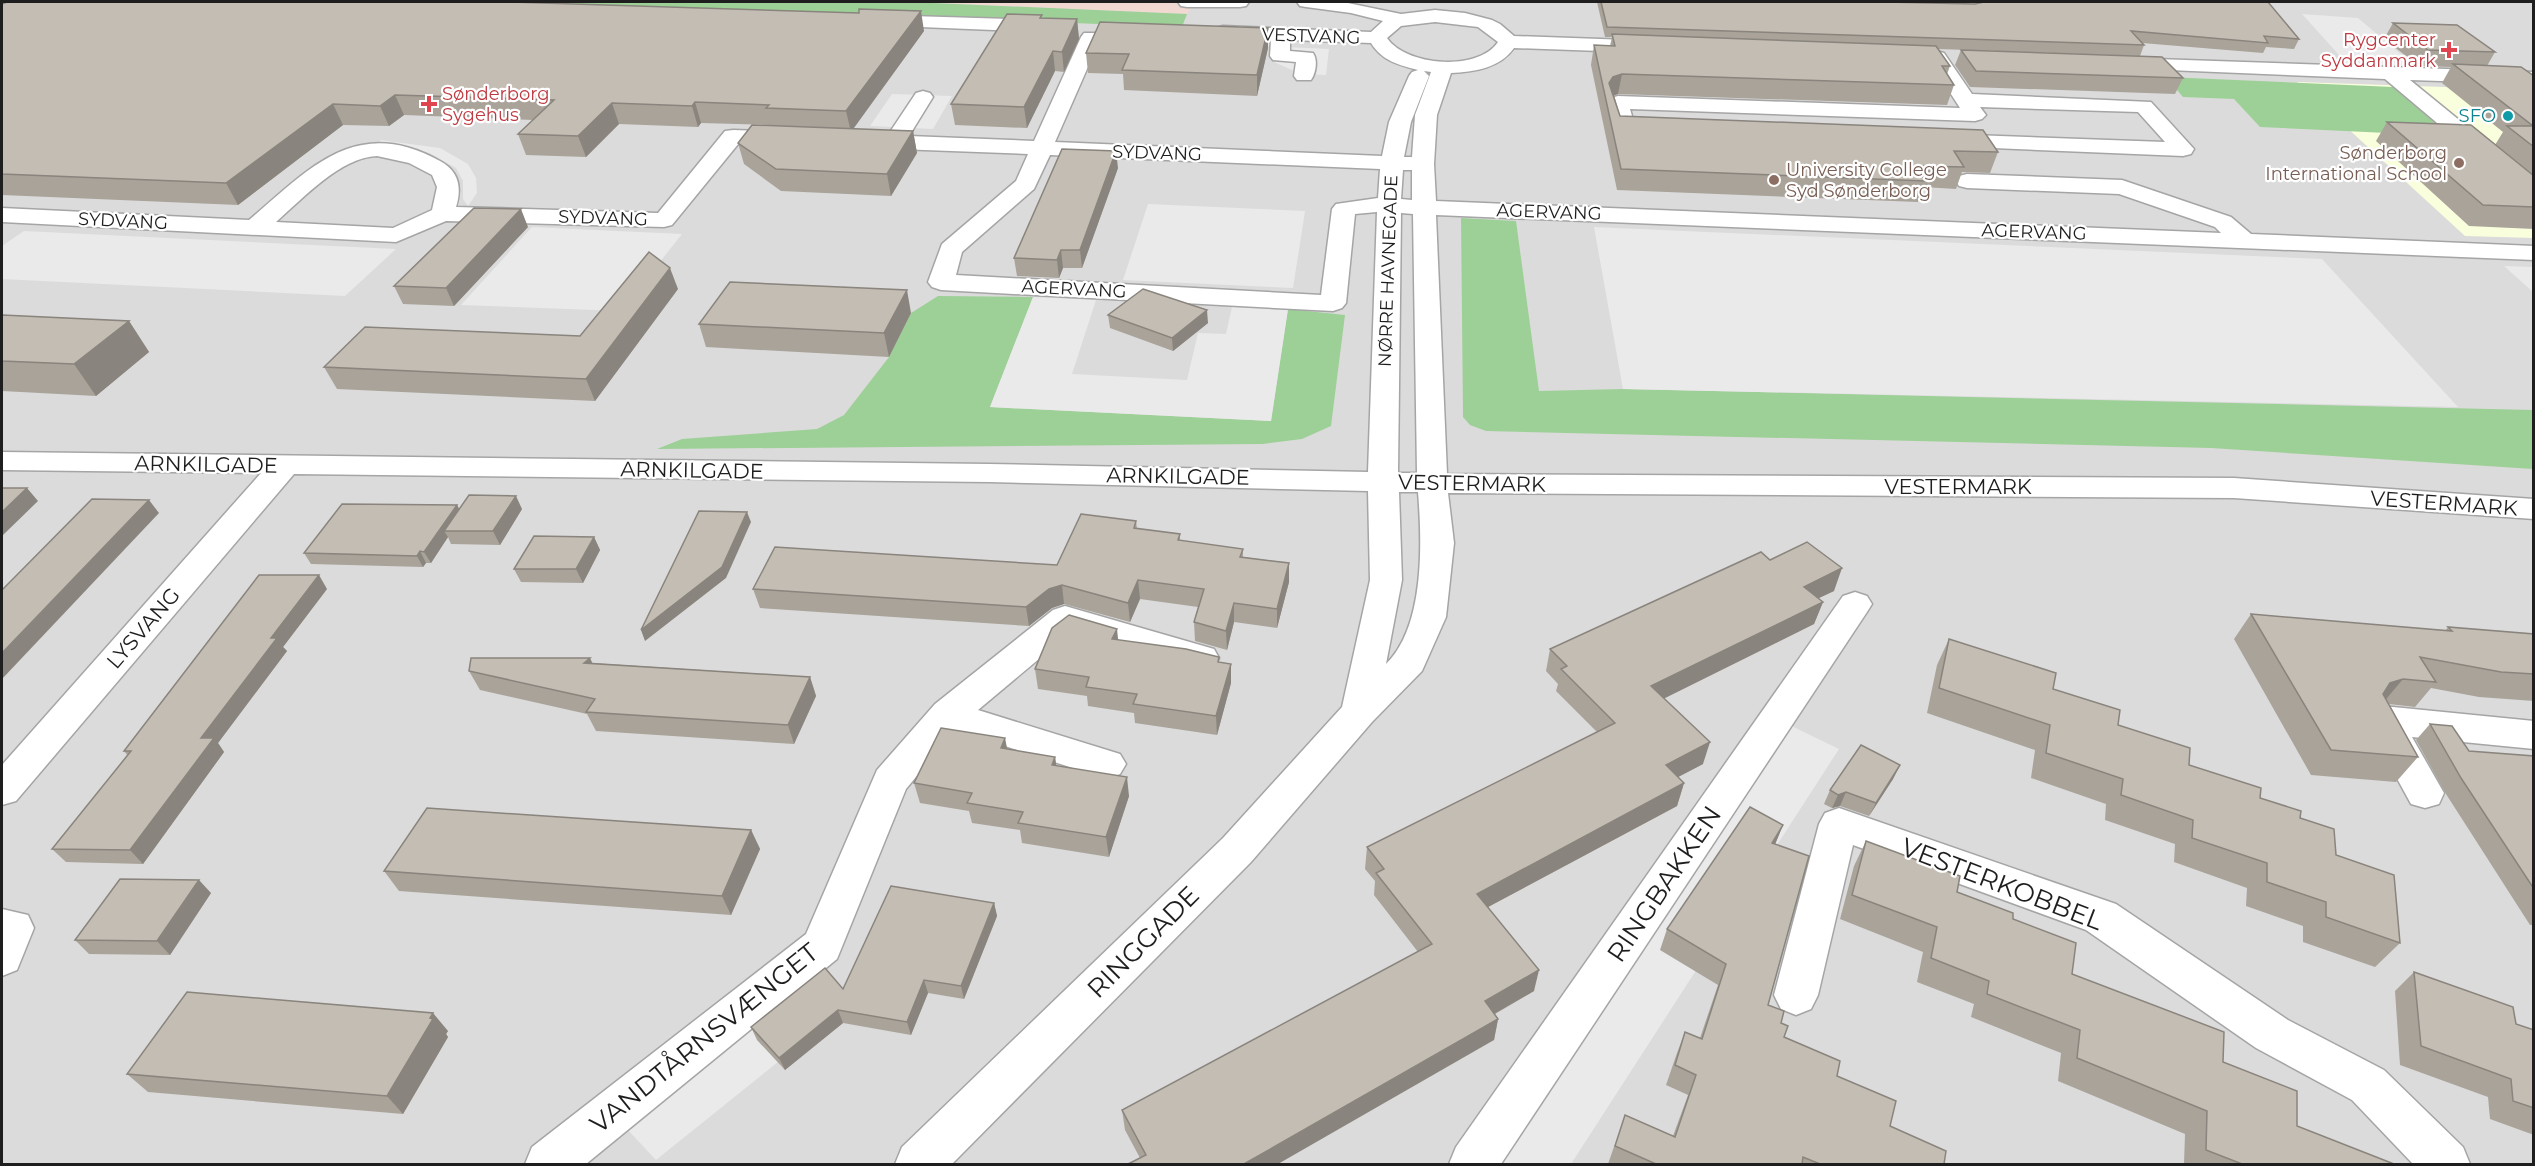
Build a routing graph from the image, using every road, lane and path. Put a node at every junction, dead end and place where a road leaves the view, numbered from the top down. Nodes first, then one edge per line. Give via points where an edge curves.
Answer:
1 (1187, 2) edge
2 (1240, 2) edge
3 (1306, 2) edge
4 (1456, 9) edge
5 (860, 20) edge
6 (1401, 20) junction
7 (1282, 26) junction
8 (1200, 32) edge
9 (1377, 38) junction
10 (1508, 42) junction
11 (1680, 48) edge
12 (1914, 57) edge
13 (2106, 63) edge
14 (1433, 67) junction
15 (2390, 73) junction
16 (1304, 76) dead end
17 (2534, 78) edge
18 (923, 97) dead end
19 (1965, 100) junction
20 (2076, 103) junction
21 (1672, 130) edge
22 (814, 139) edge
23 (1921, 139) edge
24 (848, 141) edge
25 (894, 142) junction
26 (2111, 146) junction
27 (1044, 148) junction
28 (1392, 163) junction
29 (1423, 164) junction
30 (1967, 181) edge
31 (2534, 193) edge
32 (1389, 206) junction
33 (1424, 206) junction
34 (442, 214) junction
35 (3, 216) edge
36 (254, 228) junction
37 (2244, 241) junction
38 (2534, 253) edge
39 (2, 461) edge
40 (285, 465) junction
41 (1383, 482) junction
42 (1432, 483) junction
43 (2534, 509) edge
44 (1855, 604) dead end
45 (1217, 662) edge
46 (1359, 712) junction
47 (948, 714) junction
48 (2534, 735) edge
49 (1107, 764) dead end
50 (2, 790) edge
51 (2425, 793) dead end
52 (2, 927) edge
53 (2, 957) edge
54 (1796, 995) dead end
55 (549, 1164) edge
56 (919, 1164) edge
57 (1473, 1164) edge
58 (2446, 1164) edge

1 - 2 street
3 - 6 street
4 - 6 street
4 - 10 street via 1491,26
5 - 27 street, AGERVANG via 1086,30
6 - 9 street via 1380,31
7 - 8 street, VESTVANG
7 - 9 street, VESTVANG
7 - 16 street via 1281,56 1306,57
9 - 14 street via 1388,54
10 - 11 street
10 - 14 street via 1505,50 1490,60 1464,67
12 - 19 street via 1947,58
13 - 15 street
14 - 28 street, NØRRE HAVNEGADE via 1400,122
14 - 29 street, NØRRE HAVNEGADE
15 - 17 street
15 - 31 street
18 - 25 street
19 - 20 street
19 - 21 street via 1976,115 1618,102 1624,129
20 - 26 street
20 - 26 street via 2144,106 2183,149
22 - 34 street, SYDVANG via 734,136 664,220
23 - 26 street
24 - 25 street, SYDVANG
25 - 27 street, SYDVANG
27 - 28 street, SYDVANG
27 - 32 street, AGERVANG via 1026,184 951,249 941,282 1332,303 1344,209
28 - 29 street, SYDVANG
28 - 32 street, NØRRE HAVNEGADE
29 - 33 street, NØRRE HAVNEGADE
30 - 37 street via 2122,187 2223,222
32 - 33 street, AGERVANG
32 - 41 street, NØRRE HAVNEGADE
33 - 37 street, AGERVANG
33 - 42 street, NØRRE HAVNEGADE
34 - 36 street, SYDVANG via 396,236
34 - 36 street via 450,195 443,172 419,158 372,149 340,158
35 - 36 street, SYDVANG
37 - 38 street, AGERVANG
39 - 40 street, ARNKILGADE
40 - 41 street, ARNKILGADE via 1001,473
40 - 50 street, LYSVANG
41 - 42 street, VESTERMARK
41 - 46 street, RINGGADE via 1386,580
42 - 43 street, VESTERMARK via 2234,488
42 - 46 street, RINGGADE via 1438,543 1429,617 1410,662
44 - 57 street, RINGBAKKEN
45 - 47 street, VANDTÅRNSVÆNGET via 1065,618
46 - 56 street, RINGGADE via 1237,850
47 - 49 street
47 - 55 street, VANDTÅRNSVÆNGET via 890,781 822,946
48 - 51 street via 2383,720
52 - 53 street via 13,928
54 - 58 street, VESTERKOBBEL via 1839,824 2102,917 2272,1034 2368,1085

